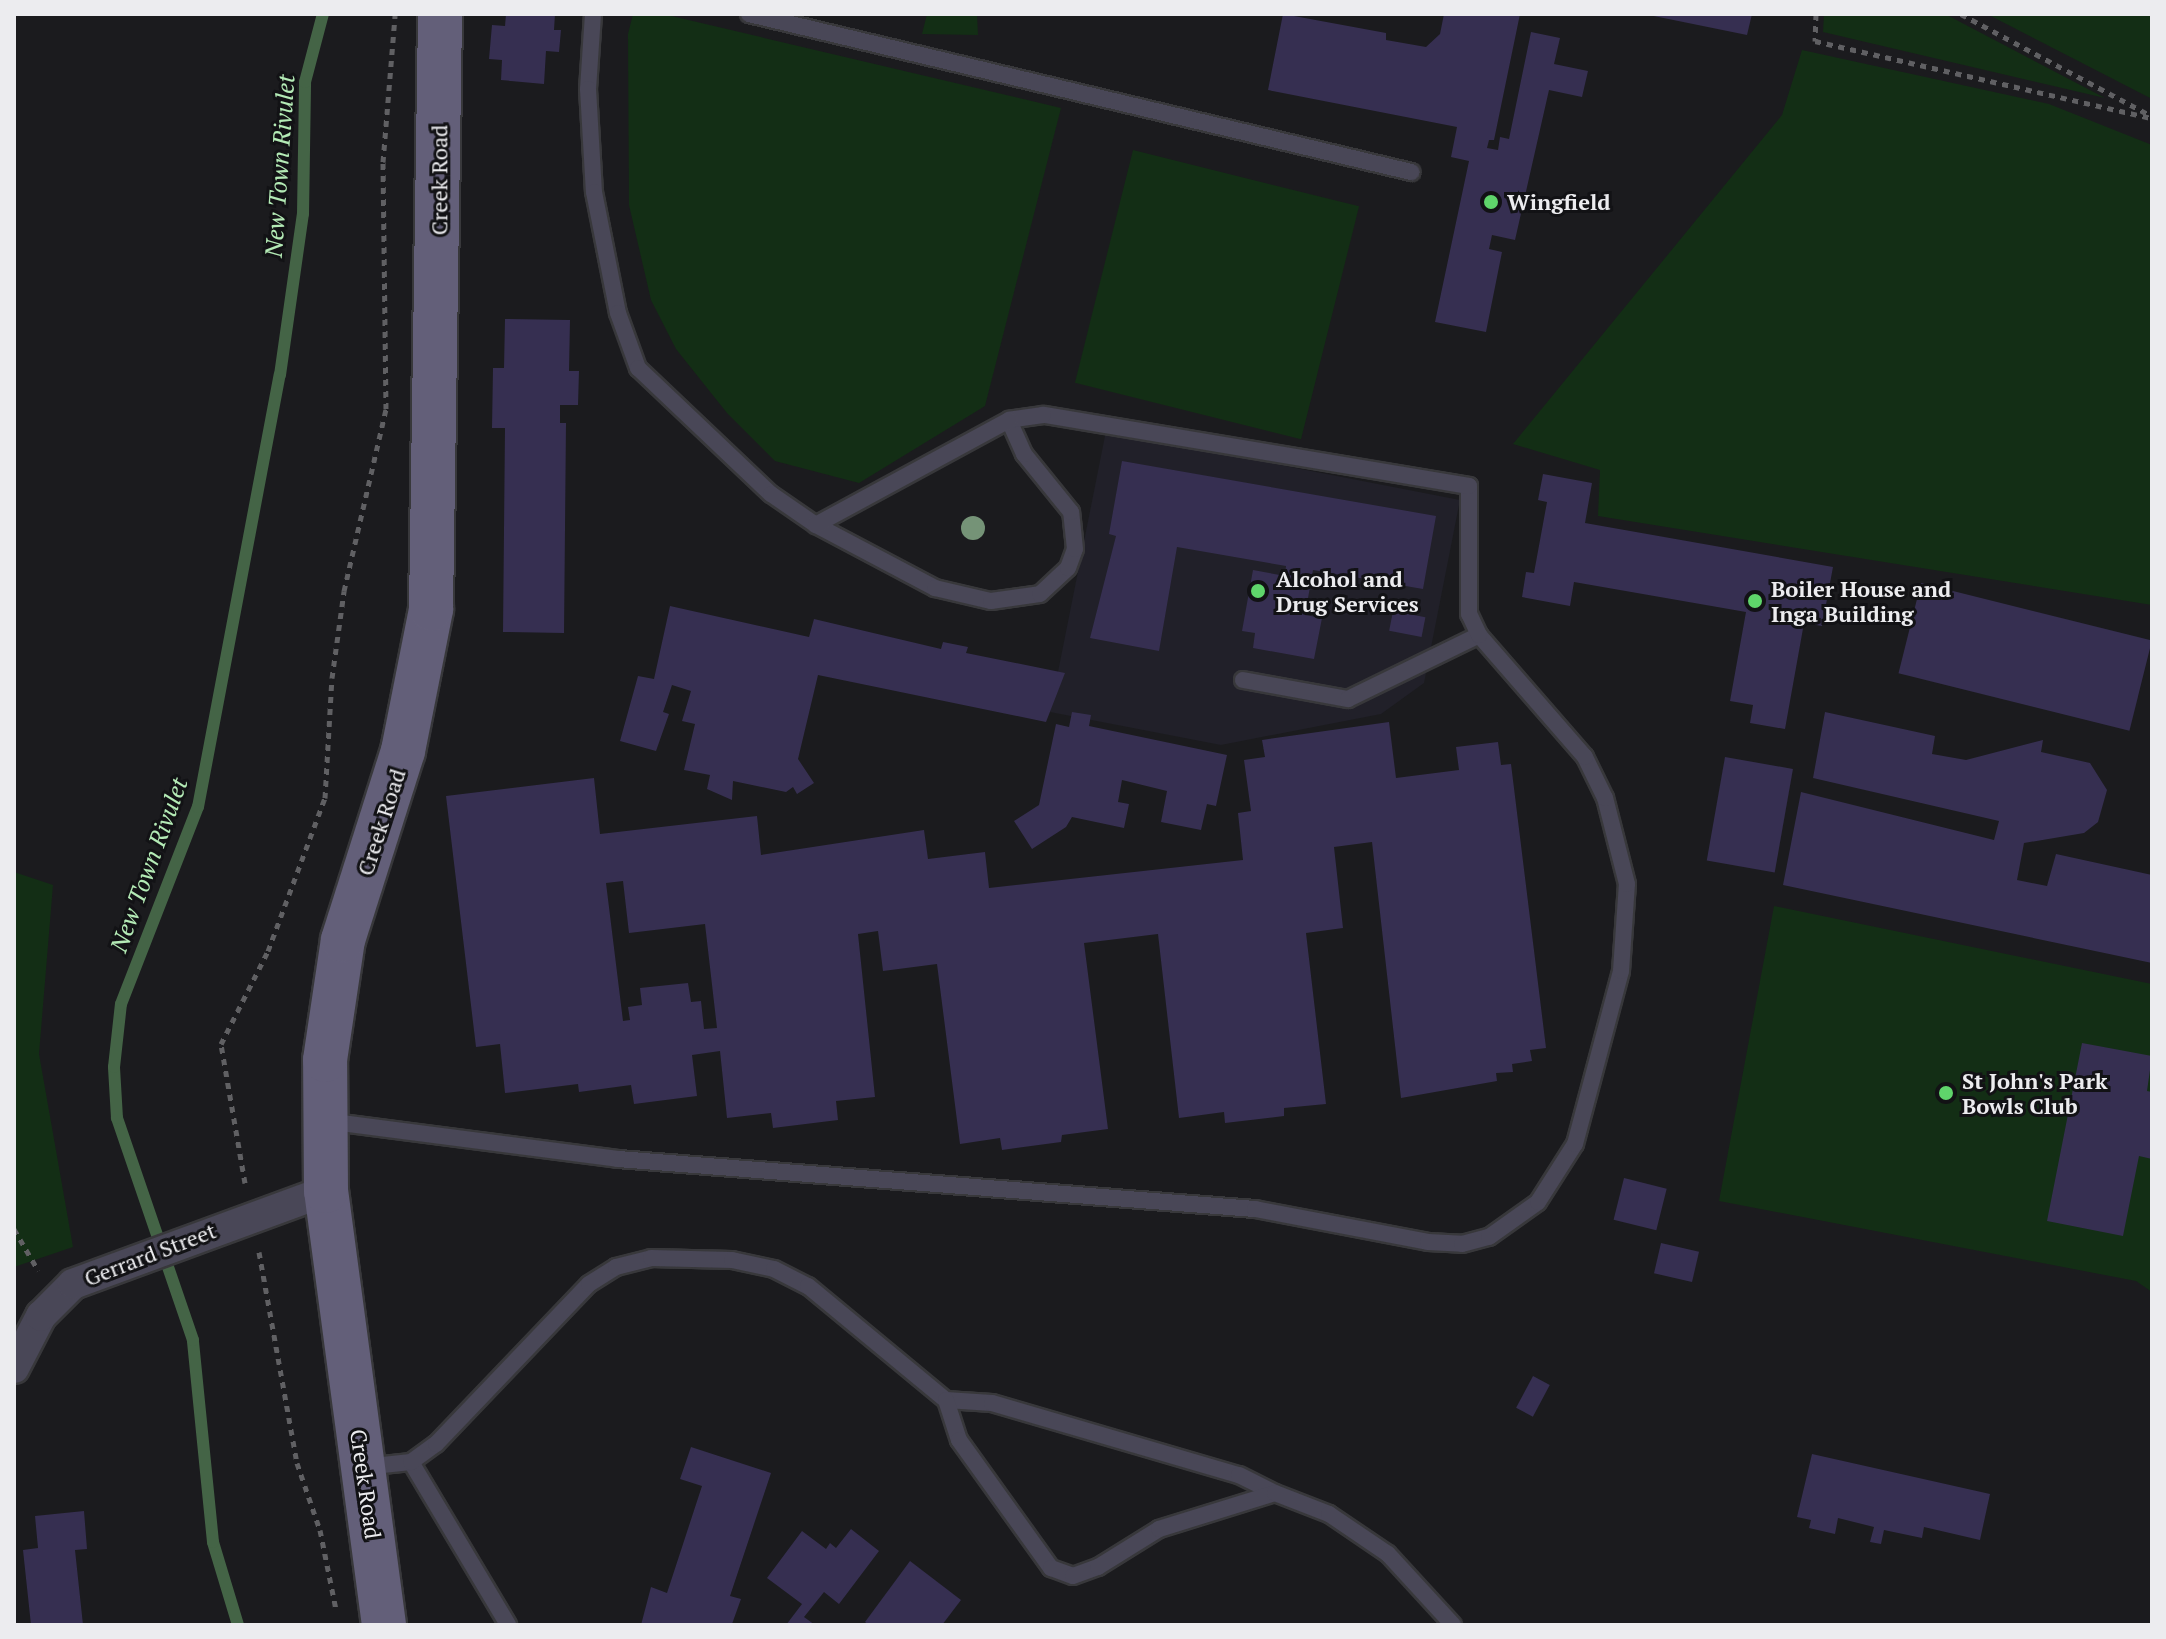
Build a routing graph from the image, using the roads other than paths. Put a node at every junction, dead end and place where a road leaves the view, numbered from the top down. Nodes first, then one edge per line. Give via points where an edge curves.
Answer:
1 (440, 14) edge
2 (593, 14) edge
3 (749, 14) edge
4 (1411, 172) dead end
5 (1009, 420) junction
6 (816, 525) junction
7 (1479, 635) junction
8 (1243, 680) dead end
9 (325, 1121) junction
10 (326, 1191) junction
11 (14, 1368) edge
12 (946, 1400) junction
13 (411, 1462) junction
14 (364, 1467) junction
15 (1275, 1493) junction
16 (384, 1625) edge
17 (508, 1625) edge
18 (1453, 1625) edge

1 - 9 street, Creek Road via 431,609 403,751 343,940 329,1017
2 - 6 lane via 588,89 594,192 618,313 638,368 771,494
3 - 4 lane
5 - 6 lane
5 - 6 lane via 1024,454 1060,493 1077,530 1068,568 1040,594 991,601 935,588
5 - 7 lane via 1078,418 1469,486 1468,594
7 - 8 lane via 1348,699
7 - 9 lane via 1585,757 1605,798 1627,884 1621,971 1575,1144 1538,1202 1489,1237 1462,1244 1428,1242 1255,1209 618,1159
9 - 10 street, Creek Road
10 - 11 street, Gerrard Street via 95,1272 56,1299
10 - 14 street, Creek Road
12 - 13 lane via 808,1286 774,1269 732,1260 651,1258 616,1267 589,1284 436,1444
12 - 15 lane via 992,1403 1239,1475
12 - 15 lane via 959,1440 1037,1554 1051,1568 1073,1576 1098,1567 1159,1529
13 - 14 lane
13 - 17 lane
14 - 16 street, Creek Road
15 - 18 lane via 1329,1514 1388,1554

